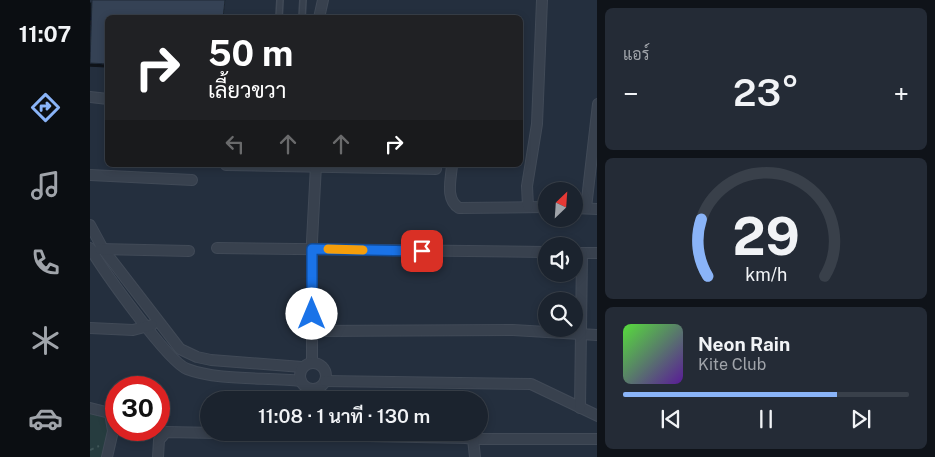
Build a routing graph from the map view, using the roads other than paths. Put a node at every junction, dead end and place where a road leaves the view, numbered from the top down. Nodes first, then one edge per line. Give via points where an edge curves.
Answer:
1 (280, 0) edge
2 (303, 0) edge
3 (323, 0) edge
4 (542, 0) edge
5 (279, 15) edge
6 (302, 15) edge
7 (320, 15) edge
8 (90, 97) edge
9 (105, 99) edge
10 (597, 113) edge
11 (316, 167) edge
12 (356, 167) edge
13 (452, 167) edge
14 (436, 169) dead end
15 (90, 175) edge
16 (192, 180) dead end
17 (528, 206) junction
18 (538, 207) edge
19 (586, 208) joint
20 (597, 208) edge
21 (90, 225) edge
22 (217, 248) dead end
23 (103, 249) junction
24 (312, 249) junction
25 (90, 250) edge
26 (189, 251) dead end
27 (538, 252) edge
28 (583, 253) edge
29 (597, 254) edge
30 (158, 322) junction
31 (147, 327) junction
32 (90, 328) edge
33 (312, 331) junction
34 (538, 332) edge
35 (583, 335) edge
36 (597, 335) edge
37 (583, 337) edge
38 (307, 365) junction
39 (300, 381) junction
40 (325, 381) junction
41 (90, 408) edge
42 (580, 408) junction
43 (597, 416) edge
44 (200, 433) edge
45 (597, 438) edge
46 (488, 439) edge
47 (473, 441) edge
48 (107, 457) edge
49 (158, 457) edge
50 (475, 457) edge

1 - 5 lane
2 - 6 lane
3 - 7 street
4 - 17 street via 537,124 527,186
8 - 9 street
10 - 19 street
11 - 24 street
12 - 14 street
13 - 17 street via 450,195 453,204 459,208
15 - 16 street
17 - 18 street
19 - 20 street
21 - 23 street
22 - 24 street
23 - 25 street
23 - 26 street
23 - 30 street
24 - 27 street
24 - 33 street
25 - 31 street
28 - 29 street
30 - 31 street
30 - 38 street via 180,348 197,357
31 - 32 street via 133,330
31 - 39 street via 172,359 187,369 206,375
33 - 34 street
33 - 38 street
35 - 36 street
37 - 42 street
38 - 39 street
38 - 40 street via 324,368
39 - 40 street via 314,389
40 - 42 street via 525,383 541,387
41 - 48 street via 110,414 113,431
42 - 43 street
44 - 49 street via 166,432 160,440
45 - 46 street
47 - 50 street

